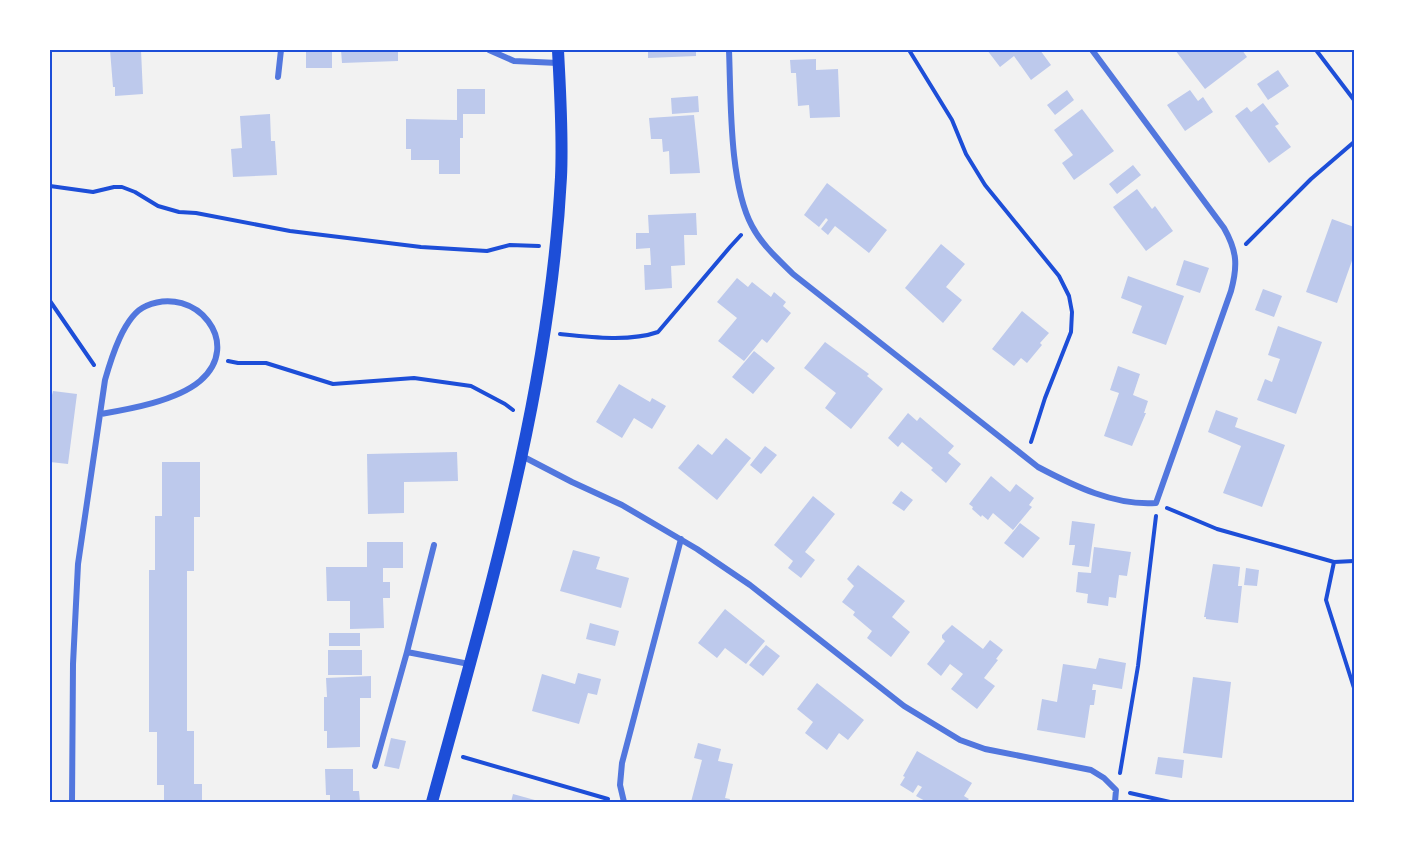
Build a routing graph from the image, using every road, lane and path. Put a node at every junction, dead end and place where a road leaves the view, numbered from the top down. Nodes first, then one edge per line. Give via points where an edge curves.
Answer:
1 (281, 50) edge
2 (489, 50) edge
3 (558, 50) edge
4 (729, 50) edge
5 (909, 50) edge
6 (1092, 50) edge
7 (1316, 50) edge
8 (558, 63) junction
9 (278, 77) dead end
10 (1354, 100) edge
11 (1354, 142) edge
12 (50, 186) edge
13 (752, 225) junction
14 (555, 247) junction
15 (1235, 255) junction
16 (50, 301) edge
17 (545, 333) junction
18 (216, 358) junction
19 (105, 380) junction
20 (101, 414) junction
21 (528, 423) junction
22 (521, 456) junction
23 (1026, 458) junction
24 (1156, 503) junction
25 (681, 538) junction
26 (434, 545) dead end
27 (1354, 561) edge
28 (1334, 562) junction
29 (407, 652) junction
30 (470, 664) junction
31 (1354, 688) edge
32 (446, 752) junction
33 (375, 766) dead end
34 (1116, 790) junction
35 (610, 799) dead end
36 (72, 802) edge
37 (432, 802) edge
38 (624, 802) edge
39 (1115, 802) edge
40 (1170, 802) edge

1 - 9 street
2 - 8 street via 514,61
3 - 8 main road
4 - 13 street via 737,173
5 - 23 path via 952,120 985,185 1059,276 1068,296 1071,332
6 - 15 street via 1224,228
7 - 10 path
8 - 14 main road via 561,175
11 - 15 path
12 - 14 path via 93,192 122,187 179,212 421,247
13 - 17 path via 658,332 646,337
13 - 23 street via 762,243 793,274
14 - 17 main road
15 - 24 street via 1231,291
16 - 19 path
17 - 21 main road
18 - 19 street via 217,340 207,319 185,303 168,301 145,306 128,323 113,352
18 - 20 street via 201,380 190,388 147,404
18 - 21 path via 266,363 333,384 414,378 471,386 505,404
19 - 20 street
20 - 36 street via 78,564 72,664
21 - 22 main road
22 - 25 street
22 - 30 main road
23 - 24 street via 1065,481 1099,494 1132,504
24 - 28 path via 1217,529
24 - 34 path via 1138,666
25 - 34 street via 750,585 904,706 960,740 985,749 1084,767
25 - 38 street via 622,763 620,785
26 - 29 street
27 - 28 path
28 - 31 path via 1326,600
29 - 30 street
29 - 33 street
30 - 32 main road
32 - 35 path
32 - 37 main road
34 - 39 street
34 - 40 path

